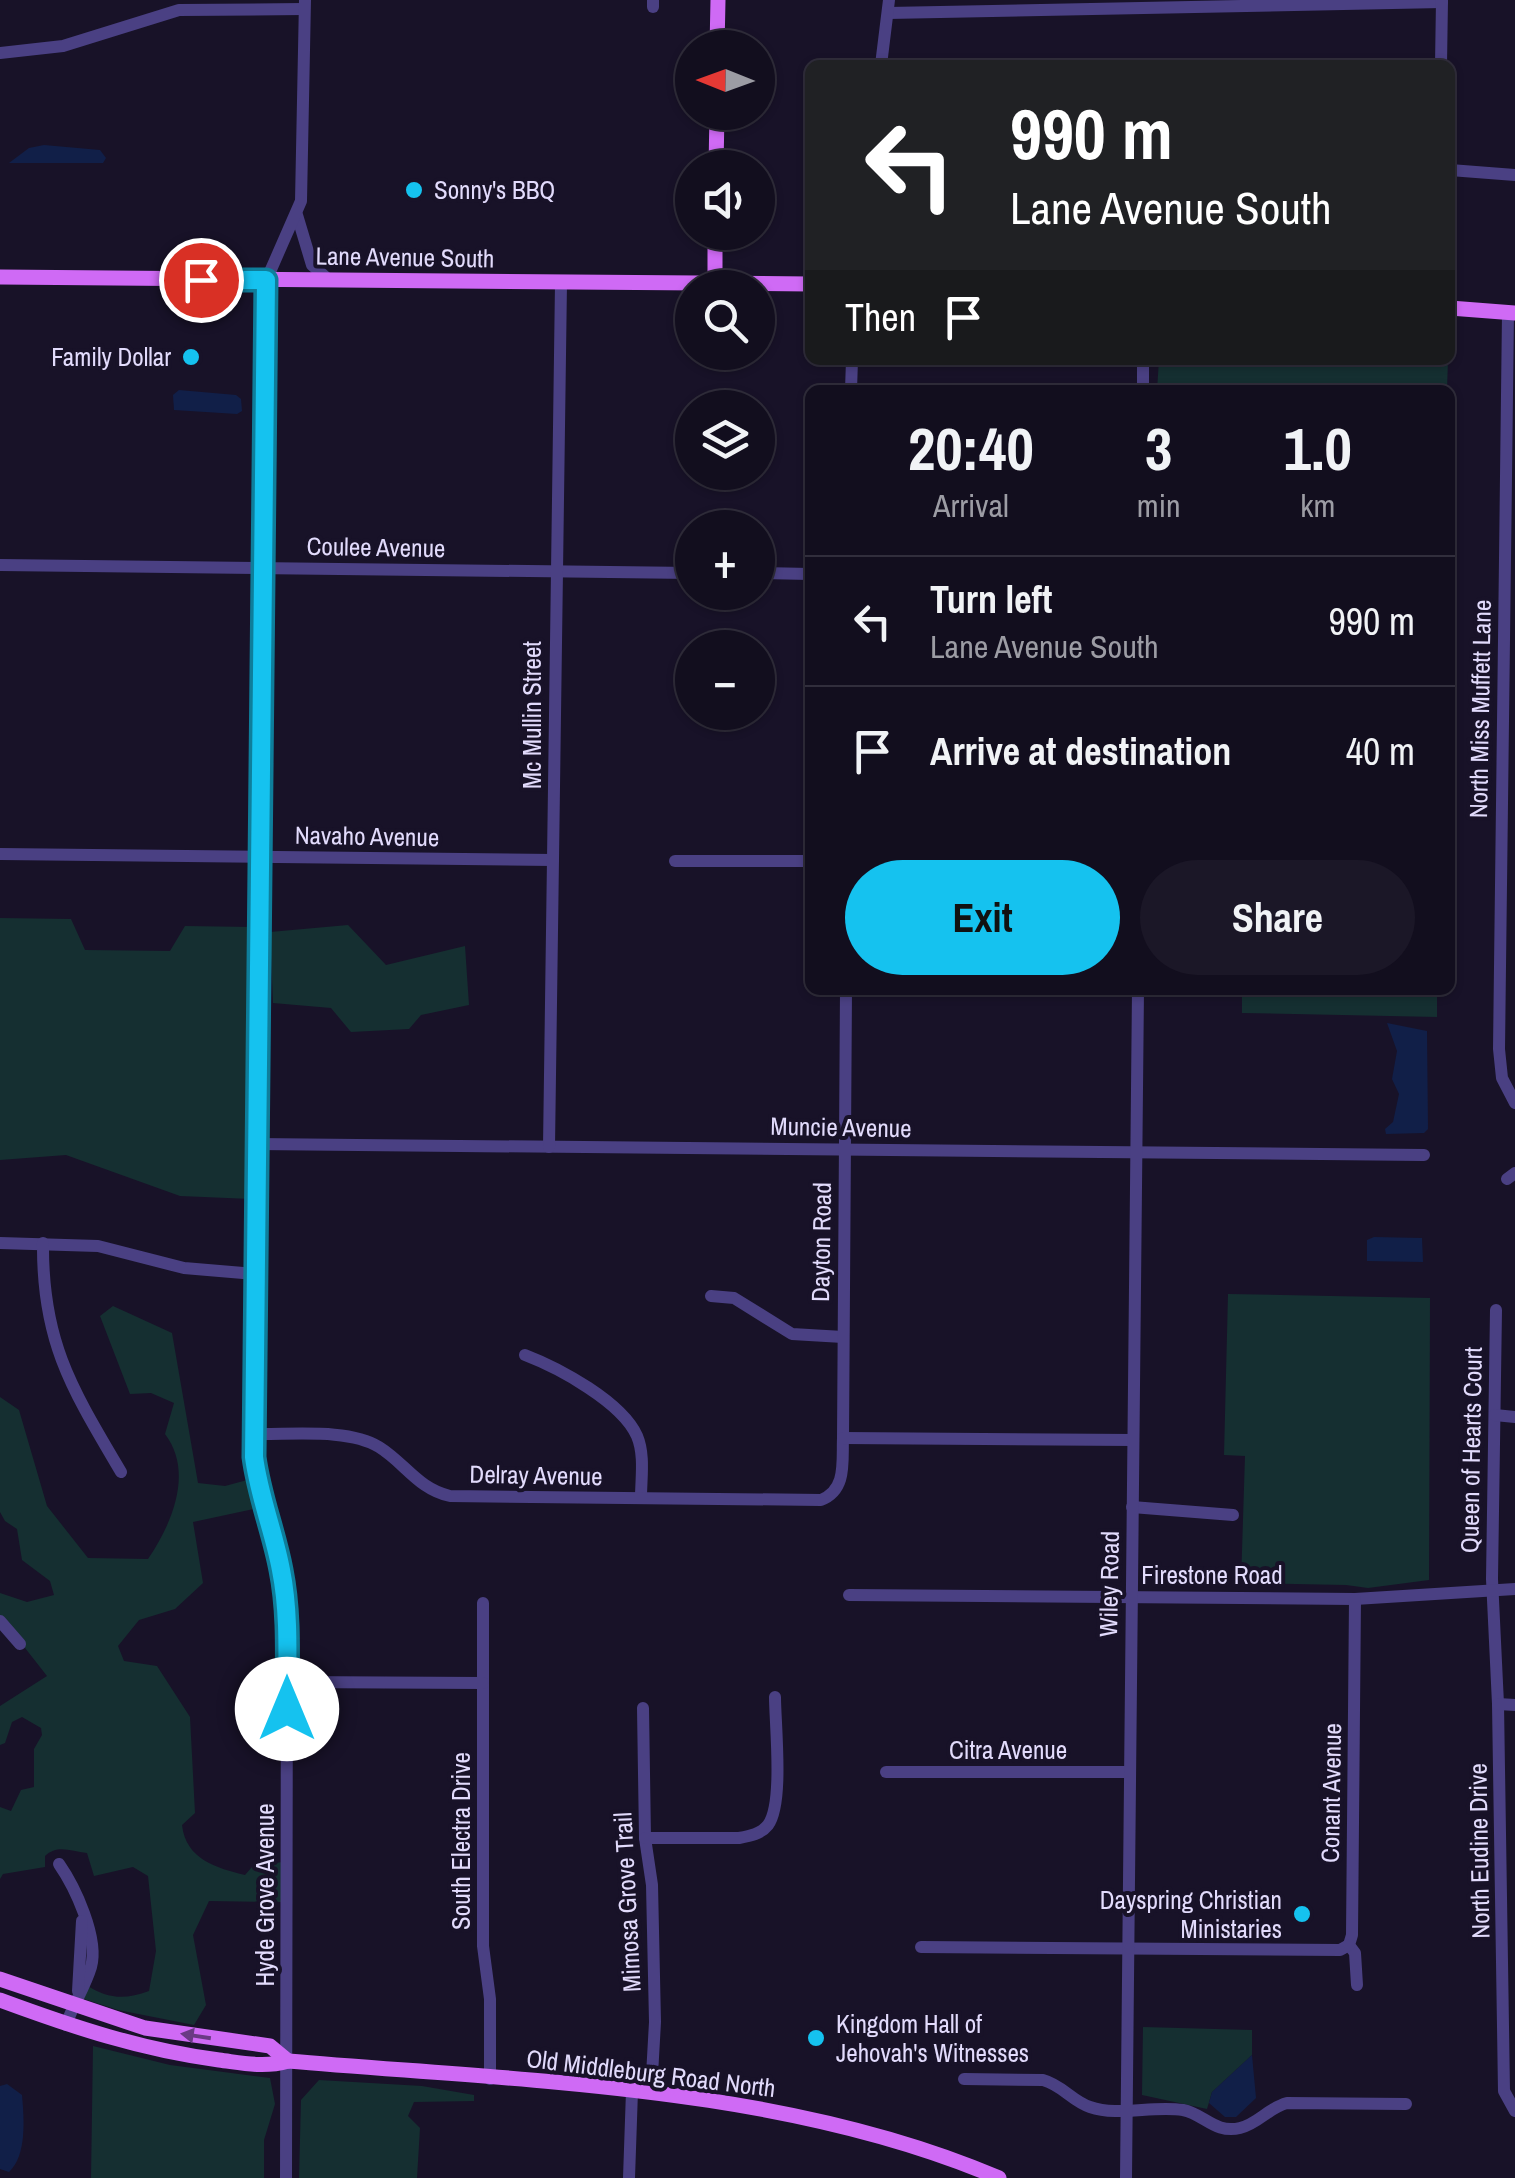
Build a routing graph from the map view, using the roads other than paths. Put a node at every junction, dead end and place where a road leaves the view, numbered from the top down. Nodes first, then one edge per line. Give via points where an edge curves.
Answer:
1 (718, 0) edge
2 (1442, 1) edge
3 (304, 5) edge
4 (888, 6) edge
5 (718, 30) edge
6 (0, 53) edge
7 (882, 60) edge
8 (1441, 60) edge
9 (1455, 170) edge
10 (1515, 175) edge
11 (297, 214) junction
12 (0, 278) edge
13 (266, 280) junction
14 (330, 281) junction
15 (562, 283) junction
16 (675, 284) edge
17 (775, 284) edge
18 (805, 284) edge
19 (1455, 308) edge
20 (1512, 313) edge
21 (0, 565) edge
22 (263, 569) junction
23 (555, 572) junction
24 (675, 573) edge
25 (775, 574) edge
26 (805, 574) edge
27 (0, 854) edge
28 (260, 857) junction
29 (553, 860) junction
30 (675, 861) dead end
31 (805, 861) edge
32 (846, 995) edge
33 (1138, 995) edge
34 (1515, 1103) edge
35 (256, 1144) junction
36 (548, 1147) junction
37 (845, 1150) junction
38 (1136, 1153) junction
39 (1424, 1155) dead end
40 (0, 1243) edge
41 (43, 1243) junction
42 (255, 1274) junction
43 (712, 1296) dead end
44 (1496, 1310) dead end
45 (843, 1337) junction
46 (525, 1355) dead end
47 (1494, 1414) junction
48 (1515, 1417) edge
49 (254, 1434) junction
50 (842, 1438) junction
51 (1133, 1440) junction
52 (121, 1472) dead end
53 (834, 1493) joint
54 (641, 1498) junction
55 (1132, 1507) junction
56 (1233, 1516) dead end
57 (1515, 1589) edge
58 (1495, 1590) junction
59 (849, 1595) dead end
60 (1131, 1597) junction
61 (1356, 1599) junction
62 (484, 1604) dead end
63 (0, 1621) edge
64 (20, 1644) dead end
65 (287, 1682) junction
66 (484, 1683) junction
67 (774, 1696) dead end
68 (1498, 1704) junction
69 (1515, 1704) edge
70 (642, 1708) dead end
71 (886, 1772) dead end
72 (1130, 1772) junction
73 (644, 1838) junction
74 (59, 1864) dead end
75 (1349, 1944) junction
76 (920, 1947) dead end
77 (1128, 1949) junction
78 (0, 1980) edge
79 (1357, 1985) dead end
80 (0, 2000) edge
81 (76, 2000) junction
82 (66, 2025) junction
83 (288, 2061) junction
84 (490, 2079) junction
85 (964, 2079) dead end
86 (632, 2091) junction
87 (650, 2093) junction
88 (1406, 2104) dead end
89 (1128, 2110) junction
90 (1514, 2110) edge
91 (286, 2178) edge
92 (629, 2178) edge
93 (1000, 2178) edge
94 (1126, 2178) edge

1 - 5 main road
2 - 4 street
2 - 8 street
3 - 6 street via 179,10 62,46
3 - 11 street, Hyde Grove Avenue
4 - 7 street
9 - 10 street
11 - 13 street, Hyde Grove Avenue
11 - 14 street via 312,265
12 - 13 main road, Lane Avenue South
13 - 14 main road, Lane Avenue South
13 - 22 street, Hyde Grove Avenue
14 - 15 main road, Lane Avenue South
15 - 16 main road, Lane Avenue South
15 - 23 street, Mc Mullin Street
17 - 18 main road, Lane Avenue South
19 - 20 main road
20 - 34 street, North Miss Muffett Lane via 1498,1049
21 - 22 street, Coulee Avenue
22 - 23 street, Coulee Avenue
22 - 28 street, Hyde Grove Avenue
23 - 24 street, Coulee Avenue
23 - 29 street, Mc Mullin Street
25 - 26 street
27 - 28 street, Navaho Avenue
28 - 29 street, Navaho Avenue
28 - 35 street, Hyde Grove Avenue
29 - 36 street, Mc Mullin Street
30 - 31 street
32 - 37 street, Dayton Road
33 - 38 street, Wiley Road
35 - 36 street, Muncie Avenue
35 - 42 street, Hyde Grove Avenue
36 - 37 street, Muncie Avenue
37 - 38 street, Muncie Avenue
37 - 45 street, Dayton Road
38 - 39 street, Muncie Avenue
38 - 51 street, Wiley Road
40 - 41 street
41 - 42 street
41 - 52 street via 44,1298 57,1353
42 - 49 street, Hyde Grove Avenue
43 - 45 street via 734,1298 792,1334
44 - 47 street, Queen of Hearts Court
45 - 50 street, Dayton Road
46 - 54 street via 559,1368 630,1425 642,1450
47 - 48 street
47 - 58 street, Queen of Hearts Court
49 - 54 street, Delray Avenue via 357,1438 381,1448 429,1490 450,1496
49 - 65 street, Hyde Grove Avenue via 257,1479 282,1574
50 - 51 street
50 - 53 street, Dayton Road
51 - 55 street, Wiley Road
53 - 54 street, Delray Avenue via 821,1500
55 - 56 street
55 - 60 street, Wiley Road
57 - 58 street, Firestone Road
58 - 61 street, Firestone Road
58 - 68 street, North Eudine Drive
59 - 60 street, Firestone Road
60 - 61 street, Firestone Road
60 - 72 street, Wiley Road
61 - 75 street, Conant Avenue
62 - 66 street, South Electra Drive
63 - 64 street
65 - 66 street
65 - 83 street, Hyde Grove Avenue
66 - 84 street, South Electra Drive
67 - 73 street via 775,1806 768,1824 739,1838
68 - 69 street
68 - 90 street, North Eudine Drive via 1504,2091
70 - 73 street, Mimosa Grove Trail
71 - 72 street, Citra Avenue
72 - 77 street, Wiley Road
73 - 87 street, Mimosa Grove Trail via 652,1886
74 - 81 street via 75,1886 92,1958
75 - 77 street via 1340,1950
75 - 79 street, Conant Avenue
76 - 77 street
77 - 89 street, Wiley Road
78 - 81 main road, Old Middleburg Road North
80 - 82 main road, Old Middleburg Road North
81 - 82 street
83 -> 81 main road, Old Middleburg Road North via 270,2046 145,2028
82 - 83 main road, Old Middleburg Road North via 159,2051 269,2067
83 - 84 main road, Old Middleburg Road North
83 - 91 street, Hyde Grove Avenue
84 - 86 main road, Old Middleburg Road North
85 - 89 street via 1043,2080 1086,2106
86 - 87 main road, Old Middleburg Road North
86 - 92 street
87 - 93 main road, Old Middleburg Road North via 826,2123
88 - 89 street via 1287,2103 1242,2128 1227,2129 1188,2111
89 - 94 street, Wiley Road

